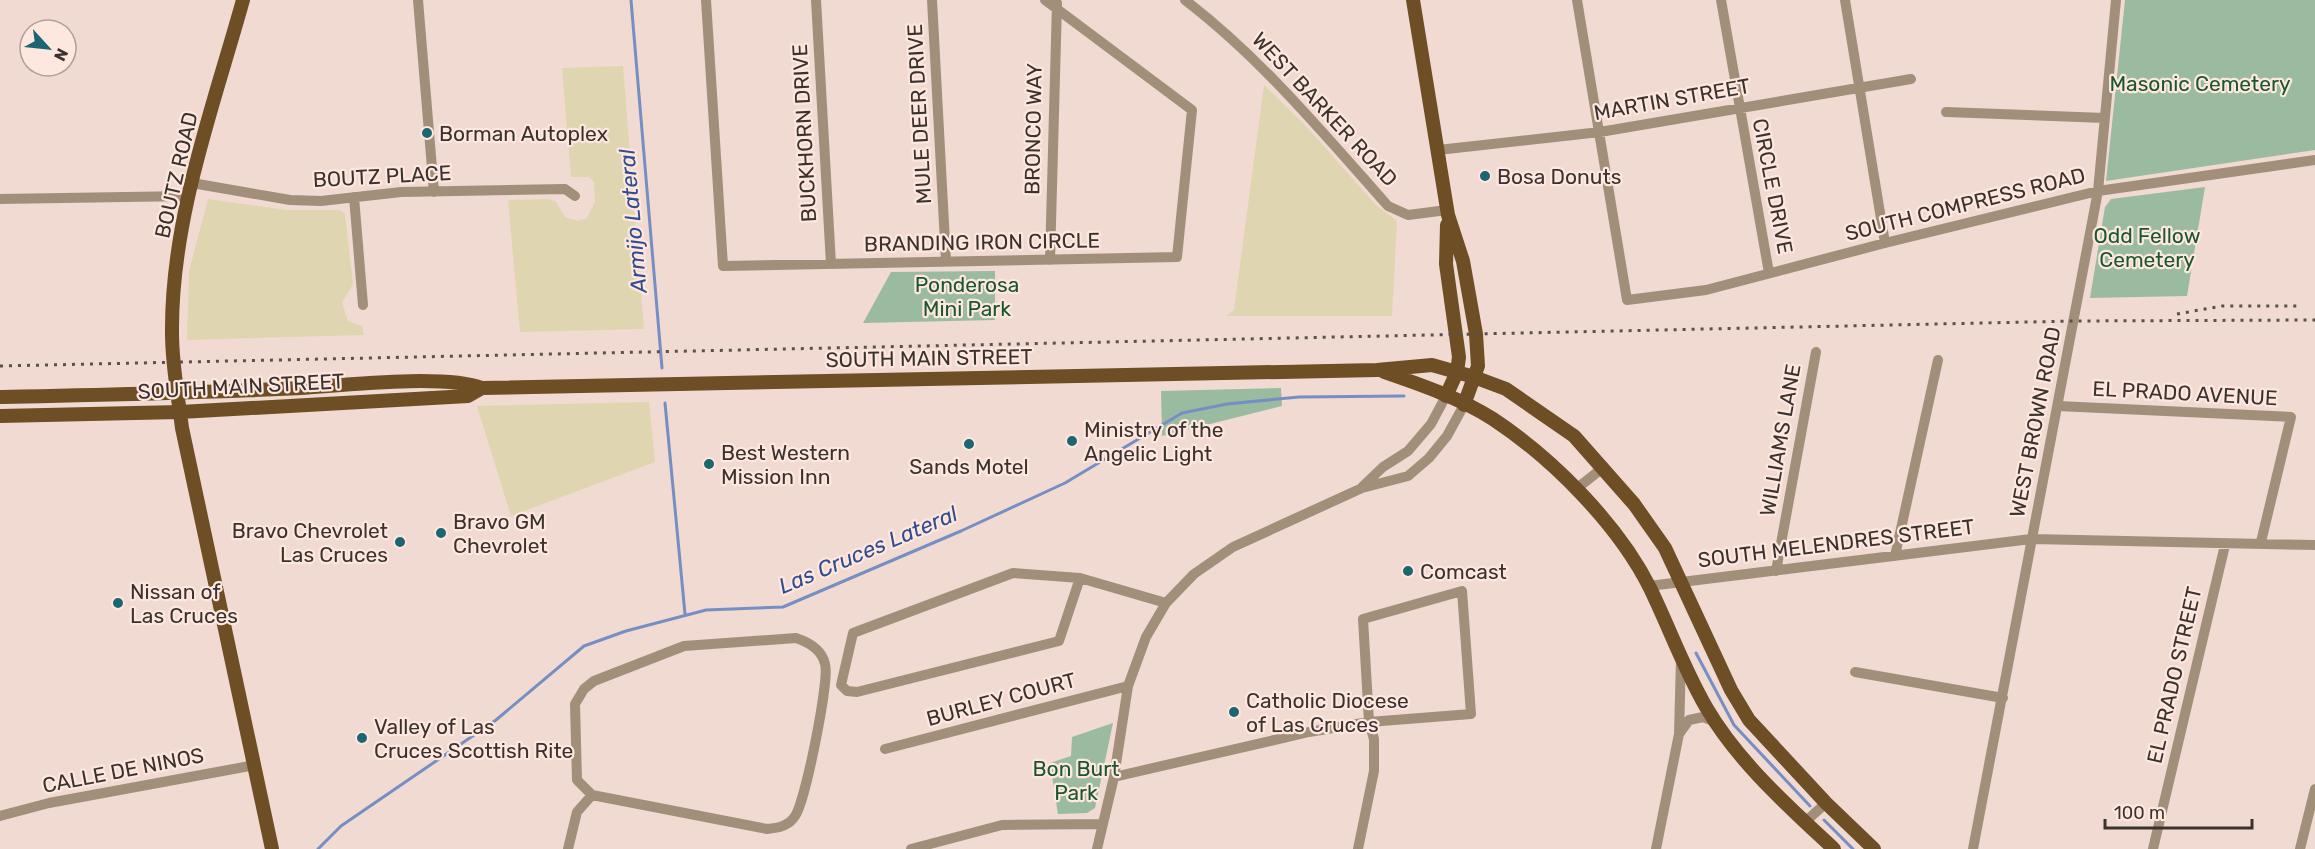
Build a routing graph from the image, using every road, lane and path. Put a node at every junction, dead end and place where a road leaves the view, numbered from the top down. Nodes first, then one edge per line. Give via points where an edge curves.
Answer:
1 (243, 0) edge
2 (418, 0) edge
3 (706, 0) edge
4 (816, 0) edge
5 (932, 0) edge
6 (1045, 0) edge
7 (1185, 0) edge
8 (1413, 0) edge
9 (1577, 0) edge
10 (1722, 0) edge
11 (1845, 0) edge
12 (2116, 0) edge
13 (1057, 3) edge
14 (1911, 79) dead end
15 (1859, 89) junction
16 (1738, 107) junction
17 (1946, 112) dead end
18 (2104, 118) junction
19 (1600, 132) junction
20 (1438, 150) junction
21 (2315, 160) edge
22 (190, 189) junction
23 (2098, 191) junction
24 (434, 192) junction
25 (575, 195) dead end
26 (354, 197) junction
27 (0, 199) edge
28 (1447, 212) junction
29 (1885, 243) junction
30 (1050, 260) junction
31 (946, 261) junction
32 (831, 264) junction
33 (1769, 273) junction
34 (363, 305) dead end
35 (1816, 352) dead end
36 (1938, 360) dead end
37 (1377, 370) junction
38 (1457, 372) junction
39 (1474, 377) junction
40 (482, 388) junction
41 (176, 394) junction
42 (1446, 396) junction
43 (0, 397) edge
44 (1464, 405) junction
45 (2058, 406) junction
46 (180, 412) junction
47 (0, 416) edge
48 (1604, 467) junction
49 (1362, 488) junction
50 (1575, 489) junction
51 (2031, 539) junction
52 (2261, 542) junction
53 (2225, 545) junction
54 (2315, 545) edge
55 (1895, 556) junction
56 (1776, 571) junction
57 (1080, 578) junction
58 (1679, 581) junction
59 (1649, 586) junction
60 (1166, 603) junction
61 (1681, 657) junction
62 (1855, 672) dead end
63 (1128, 686) junction
64 (2003, 698) junction
65 (1369, 722) junction
66 (1716, 722) junction
67 (1679, 734) junction
68 (885, 749) dead end
69 (255, 765) junction
70 (1113, 777) junction
71 (2315, 789) edge
72 (592, 795) junction
73 (1826, 804) junction
74 (0, 816) edge
75 (1806, 822) junction
76 (1102, 824) junction
77 (272, 849) edge
78 (568, 849) edge
79 (911, 849) edge
80 (1097, 849) edge
81 (1358, 849) edge
82 (1656, 849) edge
83 (1834, 849) edge
84 (1874, 849) edge
85 (1973, 849) edge
86 (2153, 849) edge
87 (2300, 849) edge

1 - 22 main road, BOUTZ ROAD
2 - 24 street
3 - 32 street, BRANDING IRON CIRCLE via 723,266
4 - 32 street, BUCKHORN DRIVE
5 - 31 street, MULE DEER DRIVE
6 - 13 street, BRANDING IRON CIRCLE
7 - 28 street, WEST BARKER ROAD via 1238,43 1277,82 1388,206 1408,215
8 - 20 main road
9 - 19 street
10 - 16 street, CIRCLE DRIVE
11 - 15 street
12 - 18 street, WEST BROWN ROAD
13 - 30 street, BRONCO WAY
13 - 30 street, BRANDING IRON CIRCLE via 1192,110 1177,257
14 - 15 street, MARTIN STREET
15 - 16 street, MARTIN STREET
15 - 29 street
16 - 19 street, MARTIN STREET
16 - 33 street, CIRCLE DRIVE
17 - 18 street
18 - 23 street, WEST BROWN ROAD
19 - 20 street, MARTIN STREET
19 - 33 street, SOUTH COMPRESS ROAD via 1627,300 1706,290
20 - 28 main road
21 - 23 street, SOUTH COMPRESS ROAD
22 - 26 street, BOUTZ PLACE via 290,200
22 - 27 street, BOUTZ PLACE
22 - 41 main road, BOUTZ ROAD via 175,279
23 - 29 street, SOUTH COMPRESS ROAD
23 - 45 street, WEST BROWN ROAD
24 - 25 street, BOUTZ PLACE via 565,189
24 - 26 street, BOUTZ PLACE
26 - 34 street
28 - 38 main road via 1446,264 1457,335
28 - 39 main road via 1463,261 1476,334 1478,366
29 - 33 street, SOUTH COMPRESS ROAD
30 - 31 street, BRANDING IRON CIRCLE
31 - 32 street, BRANDING IRON CIRCLE
35 - 56 street, WILLIAMS LANE
36 - 55 street
37 - 38 main road, SOUTH MAIN STREET via 1432,365
37 - 40 main road, SOUTH MAIN STREET
37 - 42 main road, SOUTH MAIN STREET
38 - 39 main road, SOUTH MAIN STREET
38 - 42 main road
39 - 44 main road
39 - 48 main road, SOUTH MAIN STREET via 1506,389 1541,411 1574,436
40 - 41 main road, SOUTH MAIN STREET via 470,383 396,383
40 - 46 main road, SOUTH MAIN STREET via 468,396
41 - 43 main road, SOUTH MAIN STREET
41 - 46 main road, BOUTZ ROAD
42 - 44 main road, SOUTH MAIN STREET
42 - 49 street via 1431,424 1408,451 1383,467
44 - 49 street via 1430,458 1408,476
44 - 50 main road, SOUTH MAIN STREET via 1520,439 1550,462
45 - 51 street, WEST BROWN ROAD
45 - 52 street, EL PRADO AVENUE via 2291,417
46 - 47 main road, SOUTH MAIN STREET
46 - 69 main road, BOUTZ ROAD
48 - 50 street
48 - 58 main road, SOUTH MAIN STREET via 1665,548
49 - 60 street via 1233,548 1194,574
50 - 59 main road, SOUTH MAIN STREET via 1606,524
51 - 53 street, SOUTH MELENDRES STREET
51 - 55 street, SOUTH MELENDRES STREET
51 - 64 street, WEST BROWN ROAD
52 - 53 street, SOUTH MELENDRES STREET
52 - 54 street, SOUTH MELENDRES STREET
53 - 86 street, EL PRADO STREET
55 - 56 street, SOUTH MELENDRES STREET
56 - 58 street, SOUTH MELENDRES STREET
57 - 57 street via 1059,641 856,692 841,685 853,633 1013,573
57 - 60 street
58 - 59 street, SOUTH MELENDRES STREET
58 - 73 main road, SOUTH MAIN STREET via 1749,720
59 - 61 main road, SOUTH MAIN STREET
60 - 63 street via 1146,637
61 - 66 main road, SOUTH MAIN STREET
61 - 67 street
62 - 64 street
63 - 68 street, BURLEY COURT
63 - 70 street
64 - 85 street, WEST BROWN ROAD
65 - 65 street via 1363,619 1462,591 1472,714
65 - 70 street
65 - 81 street via 1374,739 1374,771
66 - 67 street via 1702,717 1689,720
66 - 75 main road, SOUTH MAIN STREET via 1751,767
67 - 82 street
69 - 74 street, CALLE DE NINOS via 49,803
69 - 77 main road, BOUTZ ROAD
70 - 76 street
71 - 87 street
72 - 72 street via 767,829 790,822 803,796 820,711 826,678 822,655 796,638 696,644 594,681 579,696 573,713 577,780
72 - 78 street via 577,812
73 - 75 street
73 - 84 main road, SOUTH MAIN STREET
75 - 83 main road, SOUTH MAIN STREET
76 - 79 street via 1002,825
76 - 80 street

